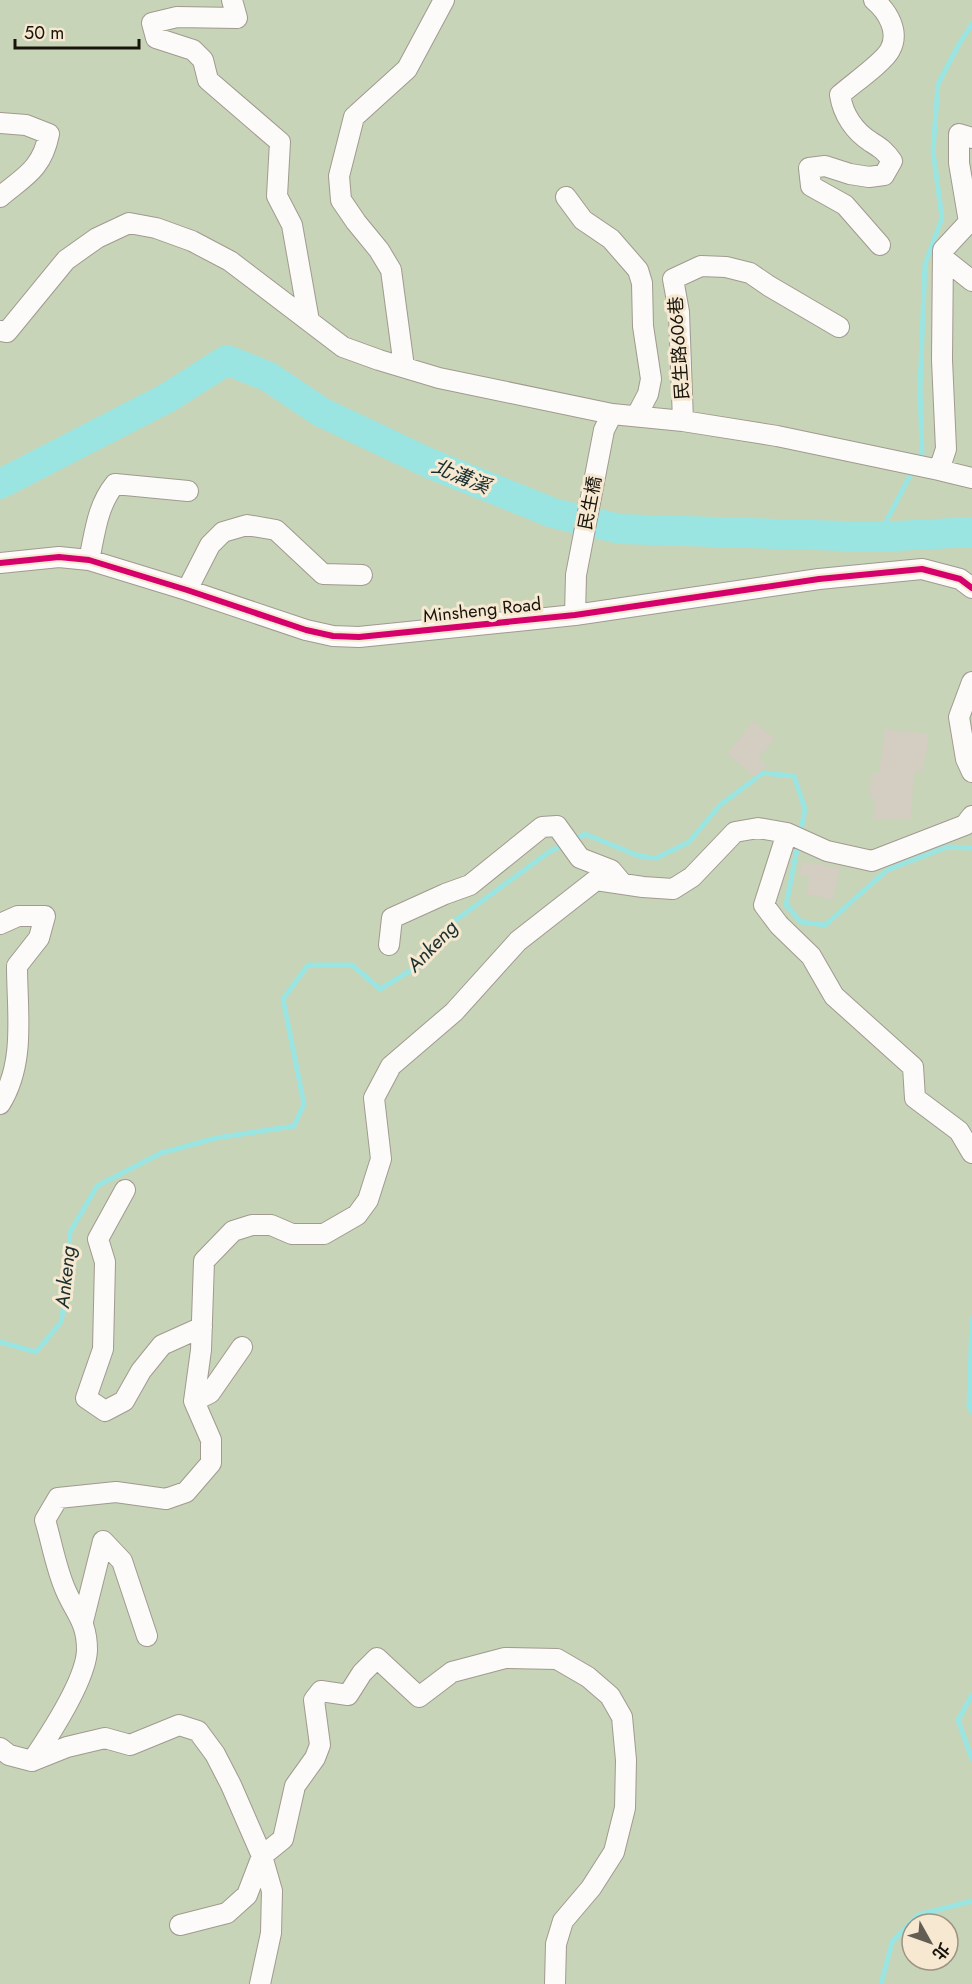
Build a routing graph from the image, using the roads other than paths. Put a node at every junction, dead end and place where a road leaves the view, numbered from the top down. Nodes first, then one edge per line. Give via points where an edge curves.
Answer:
1 (232, 0) edge
2 (444, 0) edge
3 (874, 0) edge
4 (0, 123) edge
5 (972, 138) edge
6 (0, 197) edge
7 (566, 197) dead end
8 (880, 245) dead end
9 (943, 258) junction
10 (972, 281) edge
11 (309, 321) junction
12 (839, 327) dead end
13 (0, 332) edge
14 (404, 367) junction
15 (637, 415) junction
16 (683, 421) junction
17 (608, 422) junction
18 (933, 468) junction
19 (972, 478) edge
20 (188, 491) dead end
21 (89, 560) junction
22 (0, 563) edge
23 (362, 575) dead end
24 (972, 588) edge
25 (187, 590) junction
26 (575, 615) junction
27 (972, 682) edge
28 (972, 772) edge
29 (972, 816) edge
30 (787, 833) junction
31 (622, 883) junction
32 (0, 924) edge
33 (389, 945) dead end
34 (0, 1104) edge
35 (972, 1154) edge
36 (125, 1190) dead end
37 (202, 1327) junction
38 (242, 1347) dead end
39 (194, 1401) junction
40 (83, 1621) junction
41 (147, 1636) dead end
42 (0, 1748) edge
43 (32, 1761) junction
44 (262, 1856) junction
45 (180, 1925) dead end
46 (260, 1984) edge
47 (555, 1984) edge

1 - 11 street via 237,18 177,17 152,23 156,38 193,50 203,60 208,80 280,142 277,196 292,225
2 - 14 street via 407,69 354,117 339,176 341,201 391,270
3 - 8 street via 888,16 894,33 890,51 840,95 843,111 855,128 885,150 892,161 884,175 869,177 825,166 809,168 811,186 845,205
4 - 6 street via 26,125 50,134 46,151 27,178
5 - 9 street via 959,134 959,163 969,222 943,250
7 - 15 street via 583,220 610,239 638,270 651,379
9 - 10 street
9 - 18 street via 946,449
11 - 13 street, 民生路606巷 via 230,261 192,241 129,223 97,238 66,260 7,332
11 - 14 street, 民生路606巷 via 344,347
12 - 16 street, 民生路606巷 via 750,273 701,266 673,279 679,312
14 - 17 street, 民生路606巷
15 - 16 street, 民生路606巷
15 - 17 street, 民生路606巷
16 - 18 street, 民生路606巷
17 - 26 street, 民生橋 via 576,575
18 - 19 street, 民生路606巷
20 - 21 street via 115,484 99,513
21 - 22 street, Minsheng Road via 59,557
21 - 25 street, Minsheng Road
23 - 25 street via 323,574 276,531 247,525 223,532 210,545
24 - 26 street, Minsheng Road via 960,579 922,569 819,579
25 - 26 street, Minsheng Road via 306,630 359,638
27 - 28 street via 959,717
29 - 30 street via 965,825 872,861 827,851
30 - 31 street via 758,828 735,832 692,877 673,889
30 - 35 street via 764,905 811,956 834,996 913,1067 915,1098 959,1131
31 - 33 street via 611,870 580,858 557,826 542,827 470,885 392,918
31 - 37 street via 596,880 518,941 454,1012 391,1065 374,1098 381,1159 368,1200 357,1215 324,1234 292,1234 271,1226 252,1225 232,1231 204,1261
32 - 34 street via 18,916 45,916 39,938 17,966 17,1049 7,1093
36 - 37 street via 98,1239 105,1262 103,1349 86,1398 105,1411 124,1401 162,1345
37 - 39 street
38 - 39 street via 210,1393
39 - 40 street via 211,1440 211,1463 186,1492 166,1499 117,1492 58,1498 45,1520 65,1590
40 - 41 street via 103,1541 122,1562
40 - 43 street via 87,1651 82,1670 57,1724
42 - 43 street via 9,1755
43 - 44 street via 105,1738 130,1745 179,1725 198,1731 231,1785
44 - 45 street via 247,1895 227,1913
44 - 46 street via 272,1891 271,1933
44 - 47 street via 282,1839 295,1786 320,1745 314,1700 321,1691 348,1695 377,1658 419,1697 452,1672 505,1658 557,1659 610,1696 622,1717 626,1760 625,1808 614,1852 563,1921 556,1944

